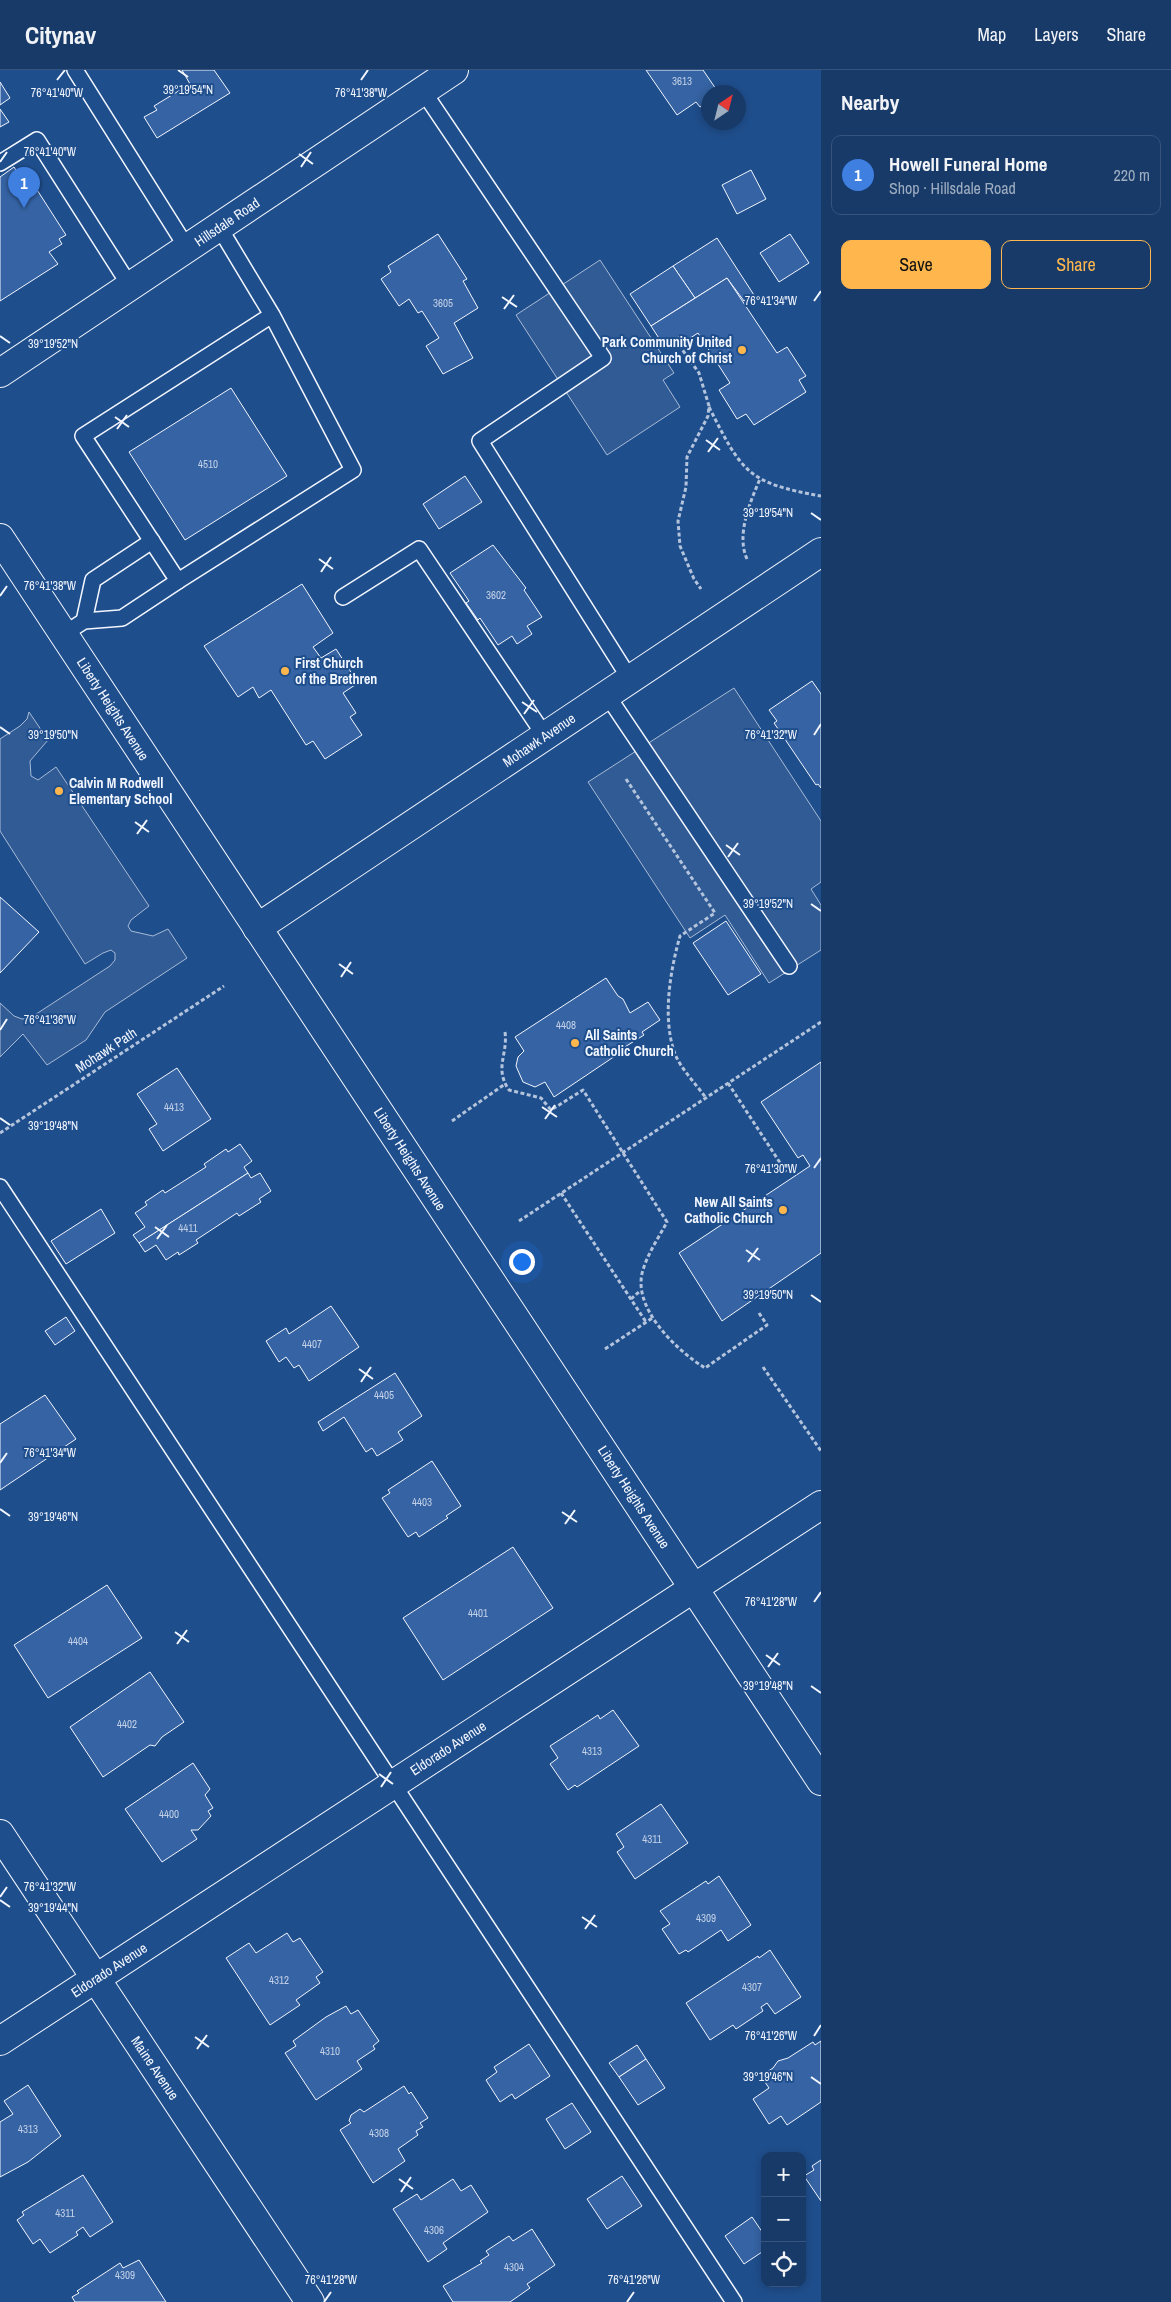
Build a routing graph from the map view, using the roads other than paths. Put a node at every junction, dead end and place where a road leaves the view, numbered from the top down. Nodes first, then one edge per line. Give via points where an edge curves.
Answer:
1 (75, 70) edge
2 (454, 70) edge
3 (423, 91) junction
4 (0, 163) edge
5 (219, 227) junction
6 (187, 248) junction
7 (130, 286) junction
8 (272, 315) junction
9 (0, 373) edge
10 (0, 538) edge
11 (152, 541) junction
12 (821, 552) edge
13 (178, 581) junction
14 (343, 596) dead end
15 (74, 628) junction
16 (630, 679) junction
17 (607, 695) junction
18 (545, 736) junction
19 (257, 928) junction
20 (789, 966) dead end
21 (0, 1186) edge
22 (821, 1505) edge
23 (694, 1589) junction
24 (821, 1781) edge
25 (392, 1784) junction
26 (0, 1834) edge
27 (96, 1978) junction
28 (0, 2041) edge
29 (310, 2302) edge
30 (734, 2302) edge

1 - 6 lane
2 - 3 street, Hillsdale Road
3 - 5 street, Hillsdale Road
3 - 16 lane via 603,358 480,441
4 - 7 lane via 37,140
5 - 6 street, Hillsdale Road
5 - 8 lane
6 - 7 street, Hillsdale Road
7 - 9 street, Hillsdale Road
8 - 11 lane via 83,436
8 - 13 lane via 353,470
10 - 15 street, Liberty Heights Avenue
11 - 13 lane
11 - 15 lane via 92,580
12 - 16 street, Mohawk Avenue
13 - 15 lane via 122,618
14 - 18 lane via 419,549
15 - 19 street, Liberty Heights Avenue
16 - 17 street, Mohawk Avenue
17 - 18 street, Mohawk Avenue
17 - 20 lane
18 - 19 street, Mohawk Avenue
19 - 23 street, Liberty Heights Avenue
21 - 25 lane
22 - 23 street, Eldorado Avenue
23 - 24 street, Liberty Heights Avenue
23 - 25 street, Eldorado Avenue
25 - 27 street, Eldorado Avenue
25 - 30 lane
26 - 27 street, Maine Avenue
27 - 28 street, Eldorado Avenue
27 - 29 street, Maine Avenue

